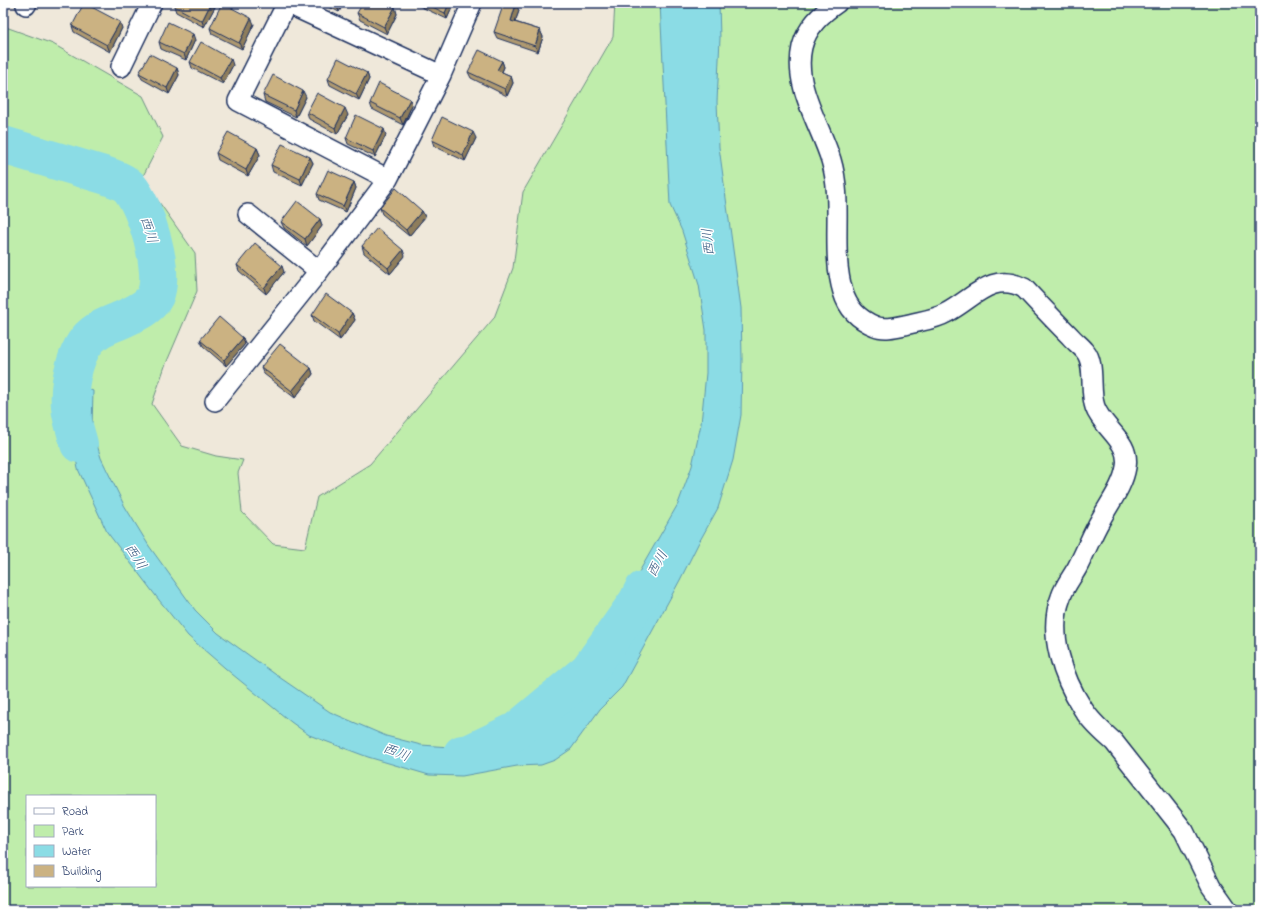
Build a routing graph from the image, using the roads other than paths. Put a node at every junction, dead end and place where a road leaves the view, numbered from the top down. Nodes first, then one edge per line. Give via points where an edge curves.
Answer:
1 (152, 3) edge
2 (287, 3) edge
3 (472, 3) edge
4 (837, 3) edge
5 (121, 67) dead end
6 (441, 75) junction
7 (388, 179) junction
8 (248, 214) dead end
9 (319, 271) junction
10 (215, 401) dead end
11 (1228, 910) edge

1 - 5 street
2 - 6 street
2 - 7 street via 238,101
3 - 6 street
4 - 11 street via 816,20 807,33 801,59 802,81 831,161 836,189 837,263 844,293 853,313 877,327 894,327 938,317 998,282 1016,284 1024,288 1086,352 1091,363 1095,408 1120,441 1126,456 1126,467 1118,489 1061,596 1056,618 1057,640 1063,666 1084,710 1114,742 1184,831 1211,886
6 - 7 street
7 - 9 street
8 - 9 street
9 - 10 street

